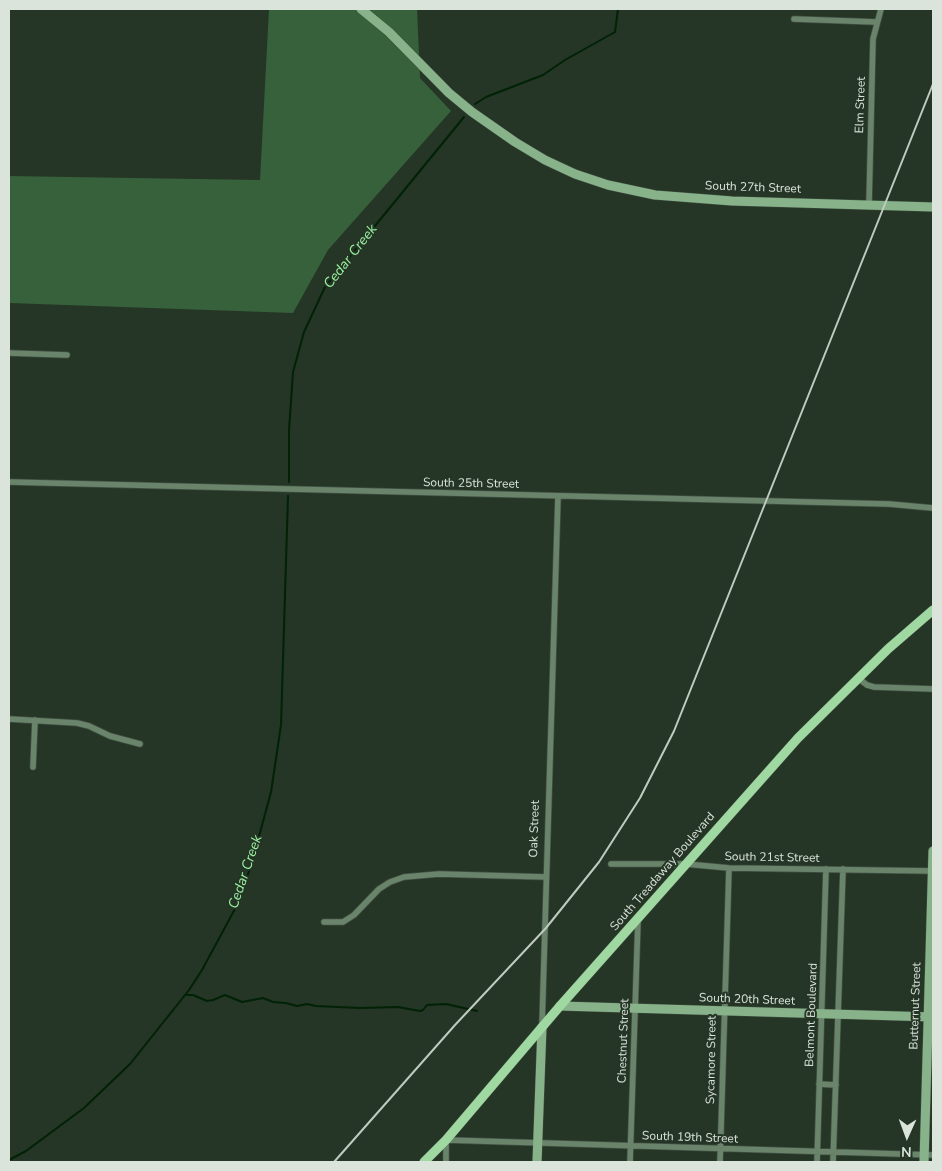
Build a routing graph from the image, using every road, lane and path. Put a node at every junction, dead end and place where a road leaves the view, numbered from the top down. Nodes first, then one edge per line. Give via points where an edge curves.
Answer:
1 (361, 9) edge
2 (881, 9) edge
3 (794, 19) dead end
4 (876, 22) junction
5 (869, 204) junction
6 (933, 207) edge
7 (9, 353) edge
8 (67, 355) dead end
9 (9, 482) edge
10 (558, 496) junction
11 (933, 508) edge
12 (933, 610) edge
13 (858, 678) junction
14 (933, 689) edge
15 (9, 719) edge
16 (35, 720) junction
17 (140, 744) dead end
18 (33, 767) dead end
19 (933, 851) edge
20 (611, 864) dead end
21 (686, 864) junction
22 (729, 868) junction
23 (826, 869) junction
24 (842, 869) junction
25 (933, 871) edge
26 (546, 877) junction
27 (638, 920) junction
28 (324, 922) dead end
29 (560, 1006) junction
30 (635, 1008) junction
31 (724, 1011) junction
32 (822, 1015) junction
33 (838, 1015) junction
34 (931, 1017) edge
35 (542, 1027) junction
36 (819, 1084) junction
37 (836, 1084) junction
38 (446, 1140) junction
39 (538, 1143) junction
40 (630, 1146) junction
41 (720, 1149) junction
42 (817, 1152) junction
43 (834, 1152) junction
44 (927, 1158) edge
45 (424, 1162) edge
46 (446, 1162) edge
47 (537, 1162) edge
48 (630, 1162) edge
49 (720, 1162) edge
50 (817, 1162) edge
51 (833, 1162) edge

1 - 5 street, South 27th Street via 472,112 515,142 575,174 655,195 734,201
2 - 4 street, Elm Street
3 - 4 street
4 - 5 street, Elm Street
5 - 6 street, South 27th Street
7 - 8 street
9 - 10 street, South 25th Street
10 - 11 street, South 25th Street via 890,504
10 - 26 street, Oak Street
12 - 13 main road, South Treadaway Boulevard
13 - 14 street via 874,687
13 - 21 main road, South Treadaway Boulevard via 798,738
15 - 16 street
16 - 17 street via 77,723
16 - 18 street
19 - 25 street, Butternut Street
20 - 21 street, South 21st Street
21 - 22 street, South 21st Street
21 - 27 main road, South Treadaway Boulevard
22 - 23 street, South 21st Street
22 - 31 street, Sycamore Street
23 - 24 street, South 21st Street
23 - 32 street, Belmont Boulevard
24 - 25 street, South 21st Street
24 - 33 street, Belmont Boulevard
25 - 34 street, Butternut Street
26 - 28 street via 439,874 404,877 380,889 343,922
26 - 35 street, Oak Street
27 - 29 main road, South Treadaway Boulevard
27 - 30 street, Chestnut Street
29 - 30 street, South 20th Street
29 - 35 main road, South Treadaway Boulevard
30 - 31 street, South 20th Street
30 - 40 street, Chestnut Street
31 - 32 street, South 20th Street
31 - 41 street, Sycamore Street
32 - 33 street, South 20th Street
32 - 36 street, Belmont Boulevard
33 - 34 street, South 20th Street
33 - 37 street, Belmont Boulevard
34 - 44 street, Butternut Street
35 - 38 main road, South Treadaway Boulevard
35 - 39 street, Oak Street
36 - 37 street
36 - 42 street, Belmont Boulevard
37 - 43 street, Belmont Boulevard
38 - 39 street, South 19th Street
38 - 45 main road, South Treadaway Boulevard
38 - 46 street
39 - 40 street, South 19th Street
39 - 47 street, Oak Street
40 - 41 street, South 19th Street
40 - 48 street, Chestnut Street
41 - 42 street, South 19th Street
41 - 49 street, Sycamore Street
42 - 43 street, South 19th Street
42 - 50 street, Belmont Boulevard
43 - 44 street, South 19th Street
43 - 51 street, Belmont Boulevard

